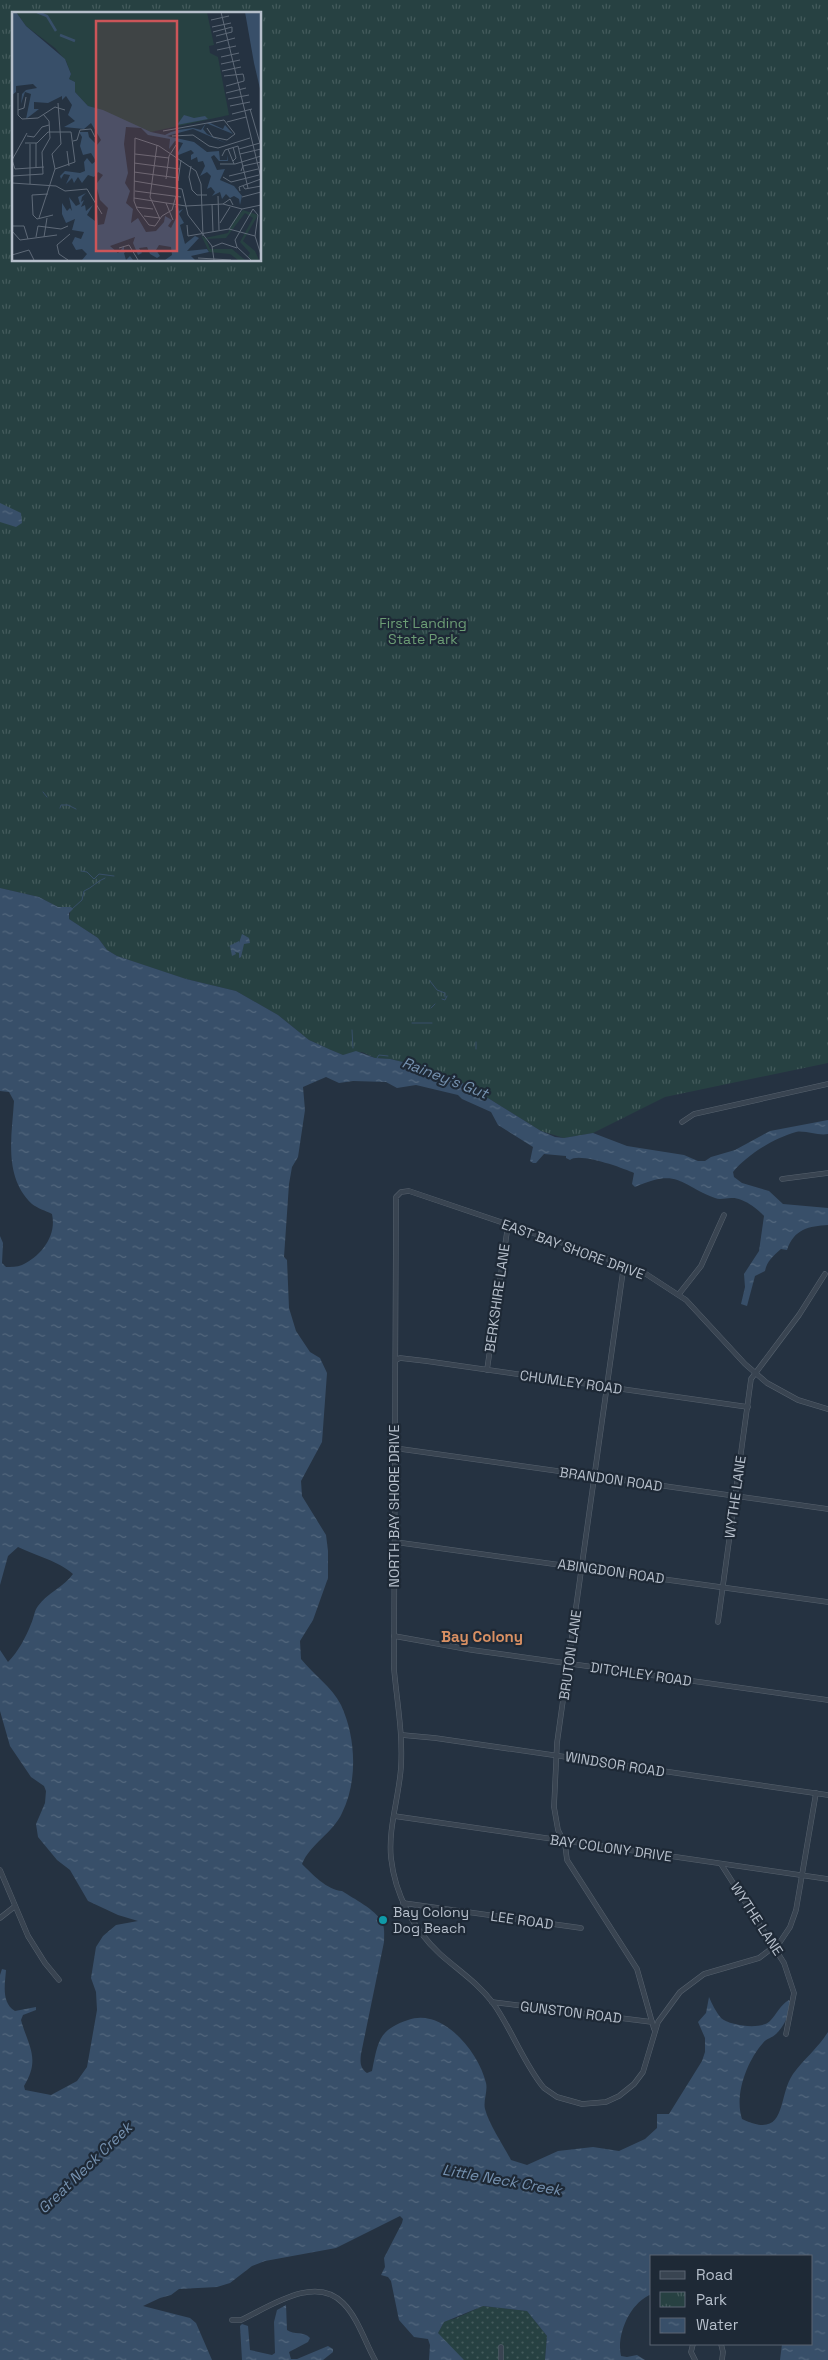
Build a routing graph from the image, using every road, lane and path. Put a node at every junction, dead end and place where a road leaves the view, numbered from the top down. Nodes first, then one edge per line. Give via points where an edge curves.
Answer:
1 (828, 1084) edge
2 (682, 1122) dead end
3 (828, 1173) edge
4 (782, 1179) dead end
5 (397, 1195) joint
6 (724, 1215) dead end
7 (508, 1225) junction
8 (624, 1264) junction
9 (825, 1274) dead end
10 (679, 1294) junction
11 (396, 1360) junction
12 (487, 1370) junction
13 (754, 1372) junction
14 (608, 1388) junction
15 (748, 1407) junction
16 (828, 1409) edge
17 (394, 1448) junction
18 (595, 1477) junction
19 (736, 1497) junction
20 (828, 1510) edge
21 (395, 1542) junction
22 (582, 1567) junction
23 (722, 1587) junction
24 (828, 1602) edge
25 (718, 1622) dead end
26 (394, 1636) junction
27 (569, 1664) junction
28 (828, 1700) edge
29 (402, 1735) junction
30 (555, 1755) junction
31 (816, 1793) junction
32 (828, 1794) edge
33 (394, 1816) junction
34 (563, 1842) junction
35 (722, 1864) junction
36 (0, 1870) edge
37 (802, 1876) junction
38 (828, 1880) edge
39 (403, 1903) junction
40 (14, 1907) junction
41 (0, 1918) edge
42 (581, 1928) dead end
43 (776, 1946) junction
44 (59, 1980) dead end
45 (492, 2001) junction
46 (652, 2022) junction
47 (654, 2031) junction
48 (786, 2034) dead end
49 (232, 2320) dead end
50 (693, 2345) edge
51 (721, 2345) edge
52 (502, 2348) dead end
53 (375, 2360) edge
54 (501, 2360) edge
55 (695, 2360) edge
56 (722, 2360) edge

1 - 2 street via 694,1114
3 - 4 street
5 - 7 street, EAST BAY SHORE DRIVE via 409,1191
5 - 11 street, NORTH BAY SHORE DRIVE via 394,1215
6 - 10 street via 700,1266
7 - 8 street, EAST BAY SHORE DRIVE
7 - 12 street, BERKSHIRE LANE
8 - 10 street, EAST BAY SHORE DRIVE
8 - 14 street, BRUTON LANE
9 - 13 street via 799,1315
10 - 13 street, EAST BAY SHORE DRIVE
11 - 12 street, CHUMLEY ROAD
11 - 17 street, NORTH BAY SHORE DRIVE
12 - 14 street, CHUMLEY ROAD
13 - 15 street, WYTHE LANE
13 - 16 street, EAST BAY SHORE DRIVE via 789,1396
14 - 15 street, CHUMLEY ROAD
14 - 18 street, BRUTON LANE
15 - 19 street, WYTHE LANE
17 - 18 street, BRANDON ROAD
17 - 21 street, NORTH BAY SHORE DRIVE
18 - 19 street, BRANDON ROAD
18 - 22 street, BRUTON LANE
19 - 20 street, BRANDON ROAD
19 - 23 street, WYTHE LANE
21 - 22 street, ABINGDON ROAD
21 - 26 street, NORTH BAY SHORE DRIVE
22 - 23 street, ABINGDON ROAD
22 - 27 street, BRUTON LANE
23 - 24 street, ABINGDON ROAD
23 - 25 street, WYTHE LANE
26 - 27 street, DITCHLEY ROAD
26 - 29 street, NORTH BAY SHORE DRIVE via 394,1669
27 - 28 street, DITCHLEY ROAD
27 - 30 street, BRUTON LANE
29 - 30 street, WINDSOR ROAD
29 - 33 street, NORTH BAY SHORE DRIVE
30 - 31 street, WINDSOR ROAD
30 - 34 street, BRUTON LANE via 554,1807
31 - 32 street, WINDSOR ROAD
31 - 37 street
33 - 34 street, BAY COLONY DRIVE
33 - 39 street, NORTH BAY SHORE DRIVE via 391,1858
34 - 35 street, BAY COLONY DRIVE
34 - 46 street, BRUTON LANE via 567,1860 637,1969
35 - 37 street, BAY COLONY DRIVE
35 - 43 street, WYTHE LANE via 761,1928
36 - 40 street
37 - 38 street, BAY COLONY DRIVE
37 - 43 street via 794,1918
39 - 42 street, LEE ROAD
39 - 45 street, NORTH BAY SHORE DRIVE via 430,1943
40 - 41 street
40 - 44 street via 37,1952
43 - 47 street, NORTH BAY SHORE DRIVE via 750,1962 712,1971 691,1983 664,2010
43 - 48 street, WYTHE LANE via 794,1993
45 - 46 street, GUNSTON ROAD
45 - 47 street, NORTH BAY SHORE DRIVE via 540,2083 557,2097 574,2103 606,2102 628,2089 643,2072
46 - 47 street, BRUTON LANE
49 - 53 street via 241,2320 298,2294 328,2293 347,2308
50 - 55 street via 691,2352
51 - 56 street
52 - 54 street

